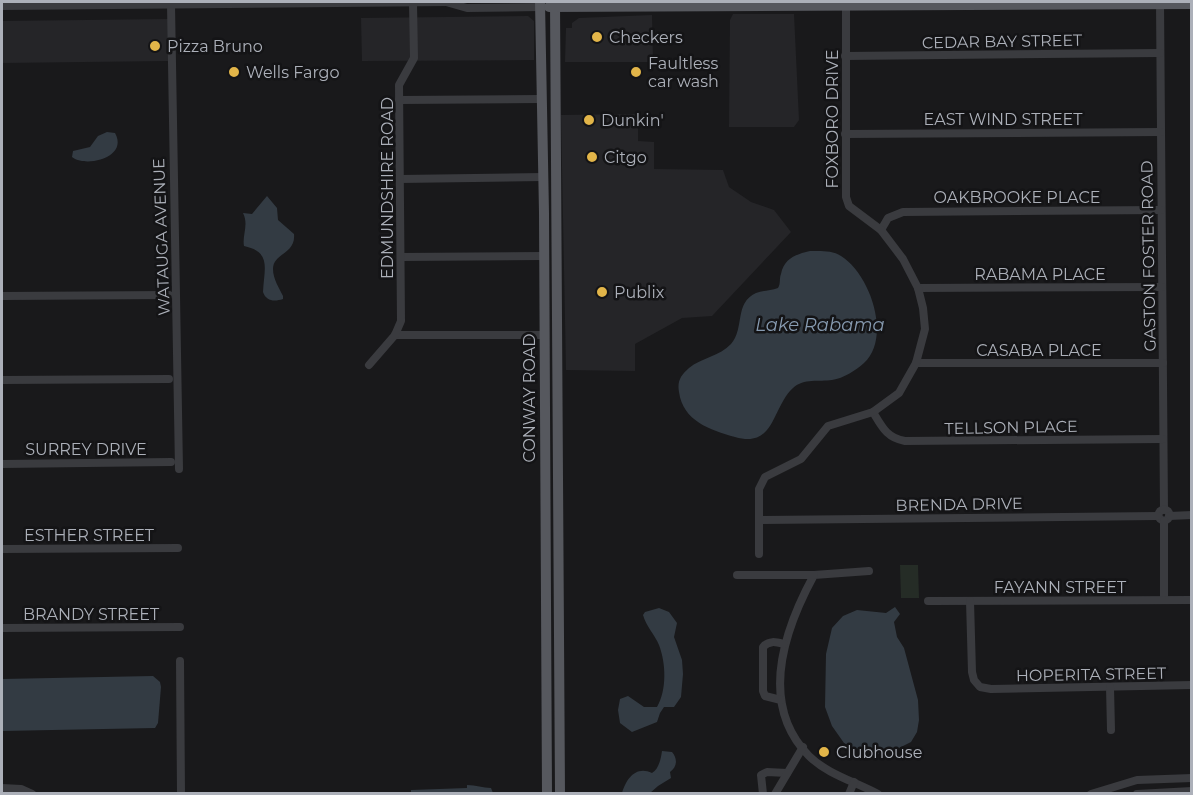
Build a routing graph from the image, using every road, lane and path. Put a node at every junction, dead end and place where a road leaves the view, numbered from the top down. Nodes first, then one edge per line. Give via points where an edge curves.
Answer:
1 (369, 2) edge
2 (447, 2) edge
3 (117, 3) edge
4 (201, 3) edge
5 (285, 3) edge
6 (413, 3) junction
7 (1105, 3) edge
8 (1160, 3) edge
9 (32, 4) edge
10 (171, 4) junction
11 (540, 4) edge
12 (555, 4) edge
13 (696, 4) edge
14 (725, 4) edge
15 (831, 4) edge
16 (846, 4) edge
17 (1191, 4) edge
18 (2, 6) edge
19 (1160, 53) junction
20 (845, 56) junction
21 (541, 99) junction
22 (399, 100) junction
23 (1161, 132) junction
24 (845, 134) junction
25 (543, 177) junction
26 (400, 179) junction
27 (1161, 210) junction
28 (544, 213) junction
29 (881, 230) junction
30 (556, 255) junction
31 (543, 256) junction
32 (401, 257) junction
33 (556, 283) junction
34 (1162, 287) junction
35 (918, 288) junction
36 (169, 295) dead end
37 (2, 296) edge
38 (395, 335) junction
39 (544, 335) junction
40 (916, 363) junction
41 (1163, 363) junction
42 (369, 365) dead end
43 (169, 379) dead end
44 (2, 380) edge
45 (544, 383) junction
46 (873, 412) junction
47 (557, 423) junction
48 (1163, 439) junction
49 (171, 462) dead end
50 (2, 464) edge
51 (179, 469) dead end
52 (558, 515) junction
53 (1164, 515) junction
54 (1191, 515) edge
55 (545, 516) junction
56 (759, 520) junction
57 (178, 548) dead end
58 (2, 549) edge
59 (759, 554) dead end
60 (869, 571) dead end
61 (737, 575) dead end
62 (814, 575) junction
63 (1164, 600) junction
64 (1191, 600) edge
65 (928, 601) dead end
66 (970, 601) junction
67 (180, 627) dead end
68 (2, 628) edge
69 (784, 644) junction
70 (180, 661) dead end
71 (1191, 685) edge
72 (1110, 687) junction
73 (781, 700) junction
74 (1111, 730) dead end
75 (547, 734) junction
76 (802, 747) junction
77 (560, 772) junction
78 (787, 773) junction
79 (1191, 778) edge
80 (854, 782) junction
81 (2, 788) edge
82 (1191, 791) edge
83 (32, 794) edge
84 (181, 794) edge
85 (547, 794) edge
86 (560, 794) edge
87 (763, 794) edge
88 (775, 794) edge
89 (849, 794) edge
90 (878, 794) edge
91 (1091, 794) edge
92 (1137, 794) edge

1 - 5 street
1 - 6 street
2 - 6 street
2 - 11 street via 467,8
3 - 9 street
3 - 10 street
4 - 5 street
4 - 10 street
6 - 22 street, EDMUNDSHIRE ROAD via 414,58 399,84
7 - 8 main road
7 - 16 main road
8 - 17 main road
8 - 19 street, GASTON FOSTER ROAD
9 - 18 street
10 - 51 street, WATAUGA AVENUE
11 - 12 main road
11 - 21 main road, CONWAY ROAD
12 - 13 main road
12 - 30 main road, CONWAY ROAD
13 - 14 main road
14 - 15 main road
15 - 16 main road
16 - 20 street, FOXBORO DRIVE
19 - 20 street, CEDAR BAY STREET
19 - 23 street, GASTON FOSTER ROAD
20 - 24 street, FOXBORO DRIVE
21 - 22 street
21 - 25 main road, CONWAY ROAD
22 - 26 street, EDMUNDSHIRE ROAD
23 - 24 street, EAST WIND STREET
23 - 27 street, GASTON FOSTER ROAD
24 - 29 street, FOXBORO DRIVE via 849,206
25 - 26 street
25 - 28 main road, CONWAY ROAD
26 - 32 street, EDMUNDSHIRE ROAD
27 - 29 street, OAKBROOKE PLACE via 903,212 888,218
27 - 34 street, GASTON FOSTER ROAD
28 - 30 main road via 548,241
28 - 31 main road, CONWAY ROAD
29 - 35 street, FOXBORO DRIVE
30 - 33 main road, CONWAY ROAD
31 - 32 street
31 - 33 main road
31 - 39 main road, CONWAY ROAD
32 - 38 street, EDMUNDSHIRE ROAD via 401,321
33 - 47 main road, CONWAY ROAD
34 - 35 street, RABAMA PLACE
34 - 41 street, GASTON FOSTER ROAD
35 - 40 street, FOXBORO DRIVE via 925,329
36 - 37 street
38 - 39 street
38 - 42 street, EDMUNDSHIRE ROAD
39 - 45 main road, CONWAY ROAD
40 - 41 street, CASABA PLACE
40 - 46 street, FOXBORO DRIVE via 899,393
41 - 48 street, GASTON FOSTER ROAD
43 - 44 street
45 - 47 main road
45 - 55 main road, CONWAY ROAD
46 - 48 street, TELLSON PLACE via 892,439 905,441
46 - 56 street, FOXBORO DRIVE via 828,426 801,459 765,477 759,489
47 - 52 main road, CONWAY ROAD
48 - 53 street, GASTON FOSTER ROAD
49 - 50 street, SURREY DRIVE
52 - 55 street
52 - 77 main road, CONWAY ROAD
53 - 54 street, BRENDA DRIVE
53 - 56 street, BRENDA DRIVE
53 - 63 street, GASTON FOSTER ROAD
55 - 75 main road, CONWAY ROAD
56 - 59 street, FOXBORO DRIVE
57 - 58 street, ESTHER STREET
60 - 62 street
61 - 62 street
62 - 69 street
63 - 64 street, FAYANN STREET
63 - 66 street, FAYANN STREET
65 - 66 street, FAYANN STREET
66 - 72 street, HOPERITA STREET via 974,680 980,687
67 - 68 street, BRANDY STREET
69 - 73 street
69 - 73 street via 774,642 763,647 763,691 765,696
70 - 84 street
71 - 72 street, HOPERITA STREET
72 - 74 street
73 - 76 street via 793,735
75 - 77 main road via 555,746
75 - 85 main road, CONWAY ROAD
76 - 78 street
76 - 80 street via 825,768
77 - 86 main road, CONWAY ROAD
78 - 87 street via 761,775
78 - 88 street
79 - 91 street via 1137,780
80 - 89 street
80 - 90 street
81 - 83 street
82 - 92 street

